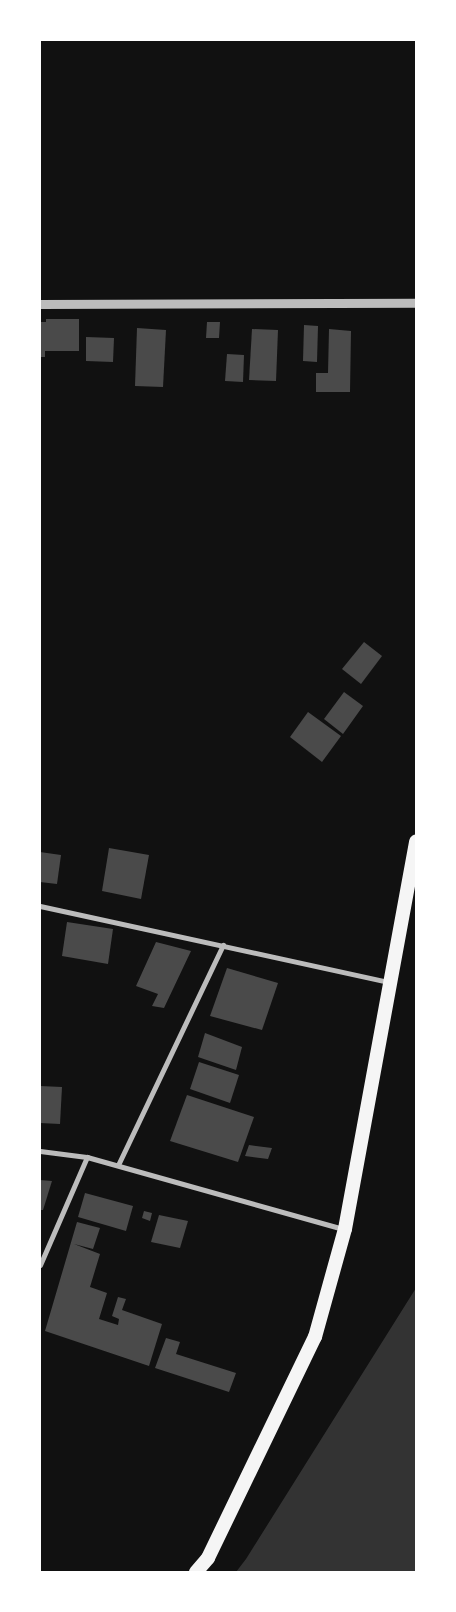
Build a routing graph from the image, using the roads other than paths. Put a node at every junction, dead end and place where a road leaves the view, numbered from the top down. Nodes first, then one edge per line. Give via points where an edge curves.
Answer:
1 (416, 303) edge
2 (40, 304) edge
3 (416, 841) edge
4 (40, 906) edge
5 (223, 945) junction
6 (388, 982) junction
7 (40, 1151) edge
8 (87, 1156) junction
9 (118, 1165) junction
10 (345, 1229) junction
11 (40, 1265) edge
12 (196, 1572) edge

1 - 2 street
3 - 6 highway
4 - 5 street
5 - 6 street
5 - 9 street
6 - 10 highway
7 - 8 street
8 - 9 street
8 - 11 street
9 - 10 street
10 - 12 highway via 315,1337 208,1558

